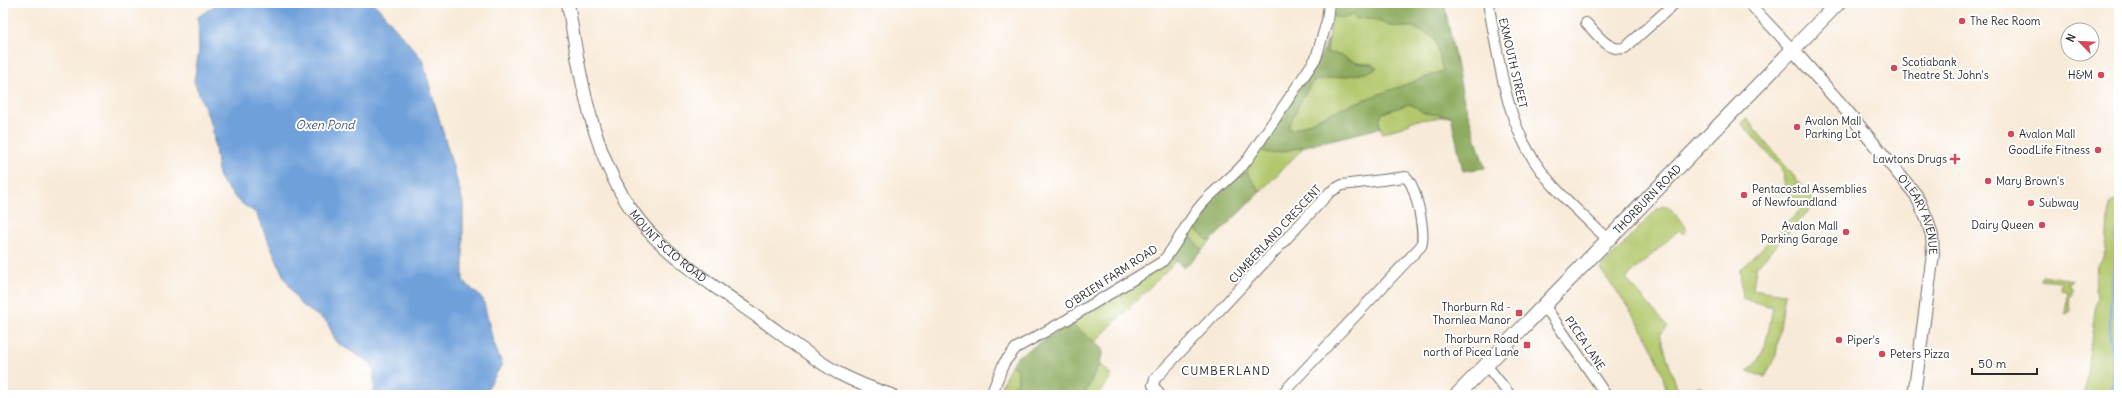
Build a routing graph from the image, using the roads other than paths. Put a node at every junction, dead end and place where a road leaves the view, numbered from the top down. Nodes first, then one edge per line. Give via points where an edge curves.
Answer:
1 (568, 3) edge
2 (1329, 3) edge
3 (1488, 3) edge
4 (1675, 3) edge
5 (1749, 3) edge
6 (1838, 3) edge
7 (1586, 23) dead end
8 (1793, 50) junction
9 (1608, 240) junction
10 (1544, 305) junction
11 (1486, 365) junction
12 (891, 395) edge
13 (991, 395) edge
14 (1160, 395) edge
15 (1281, 395) edge
16 (1457, 395) edge
17 (1510, 395) edge
18 (1606, 395) edge
19 (1914, 395) edge

1 - 12 street, MOUNT SCIO ROAD via 589,116 615,178 636,215 655,238 692,268 821,362 855,382
2 - 13 street, O'BRIEN FARM ROAD via 1316,58 1302,81 1240,169 1202,204 1173,250 1162,262 1016,348 1004,363
3 - 9 street, EXMOUTH STREET via 1508,99 1524,142 1536,164 1552,183
4 - 7 street via 1625,48 1610,47
5 - 8 street
6 - 8 main road, THORBURN ROAD
8 - 9 main road, THORBURN ROAD
8 - 19 street, O'LEARY AVENUE via 1911,187 1926,215 1932,236 1933,254
9 - 10 main road, THORBURN ROAD
10 - 11 main road, THORBURN ROAD
10 - 18 street, PICEA LANE
11 - 16 main road, THORBURN ROAD
11 - 17 street
14 - 15 street, CUMBERLAND CRESCENT via 1153,385 1155,379 1330,192 1342,185 1406,178 1412,186 1423,235 1421,246

